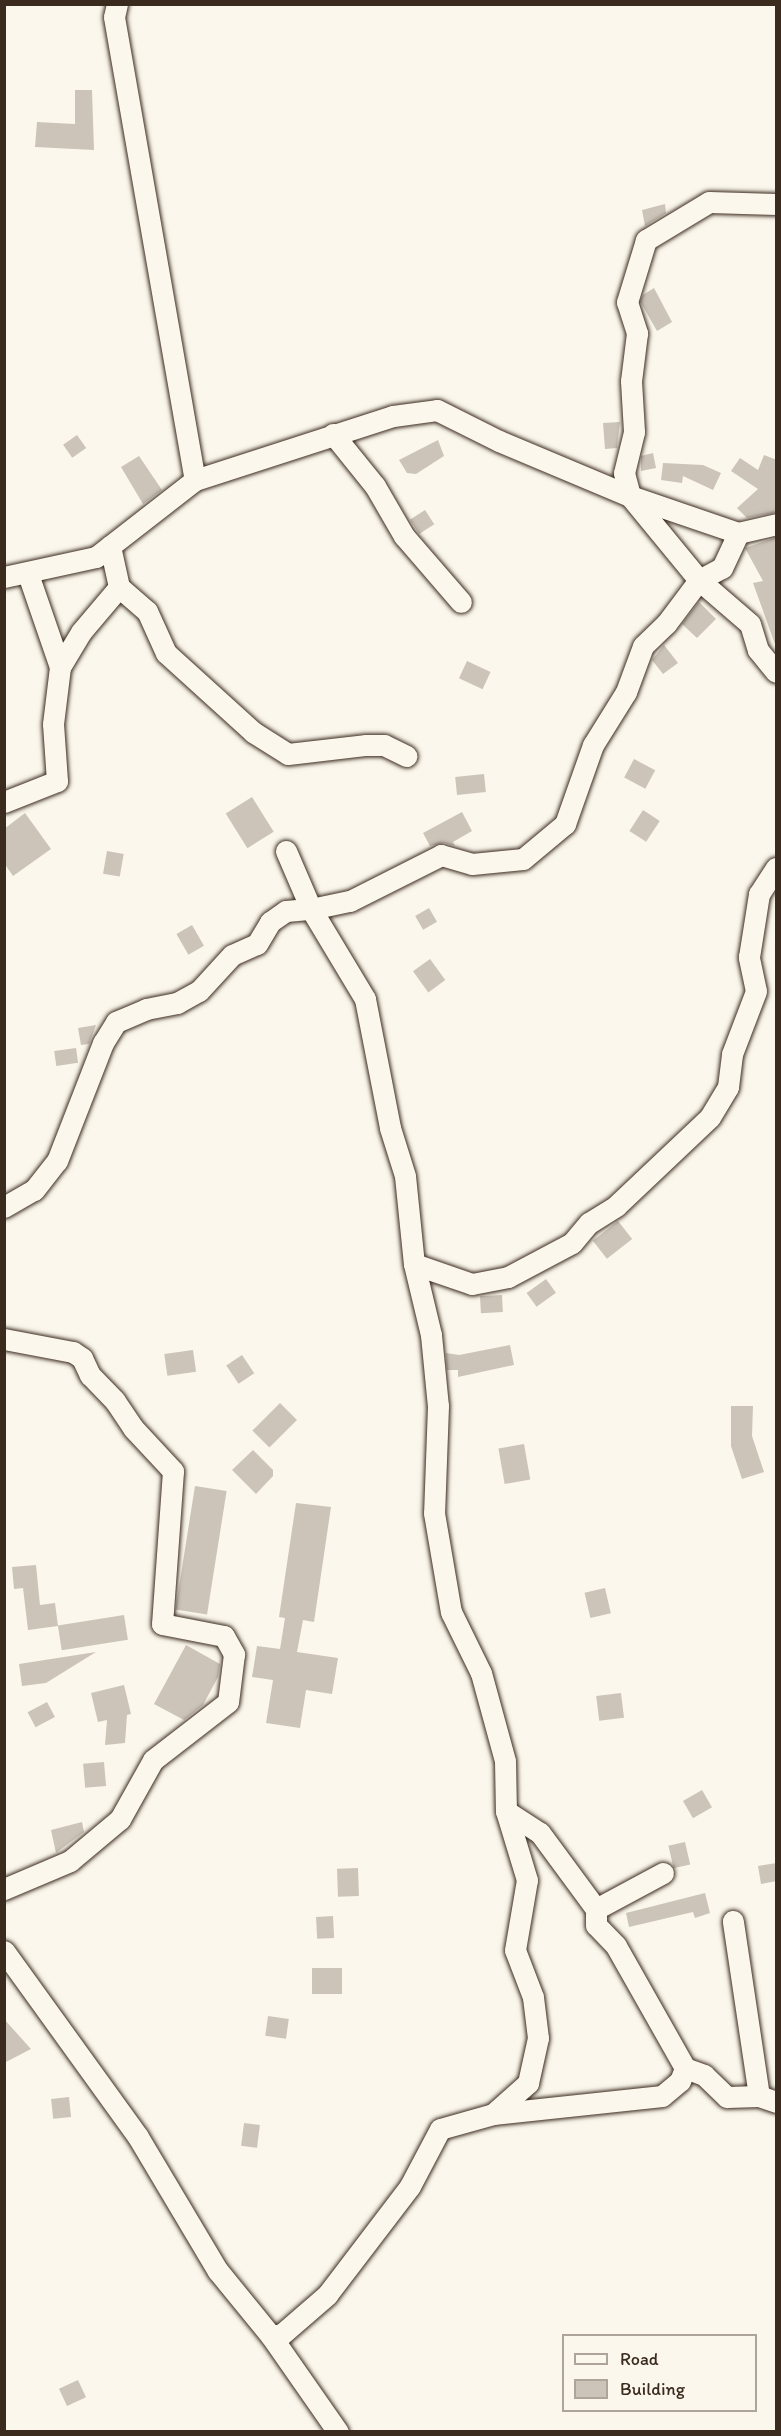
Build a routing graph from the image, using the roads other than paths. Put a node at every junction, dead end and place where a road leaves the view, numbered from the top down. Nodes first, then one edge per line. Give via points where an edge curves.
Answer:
1 (117, 4) edge
2 (777, 204) edge
3 (333, 434) junction
4 (195, 480) junction
5 (630, 496) junction
6 (777, 524) edge
7 (738, 533) junction
8 (111, 546) junction
9 (28, 574) junction
10 (4, 577) edge
11 (699, 580) junction
12 (119, 587) junction
13 (461, 602) dead end
14 (60, 667) junction
15 (777, 672) edge
16 (407, 756) dead end
17 (4, 802) edge
18 (286, 851) dead end
19 (777, 868) edge
20 (311, 909) junction
21 (4, 1207) edge
22 (414, 1264) junction
23 (4, 1339) edge
24 (506, 1811) junction
25 (663, 1873) dead end
26 (4, 1889) edge
27 (596, 1910) junction
28 (733, 1921) dead end
29 (4, 1951) edge
30 (685, 2068) junction
31 (768, 2099) edge
32 (493, 2114) junction
33 (271, 2336) junction
34 (338, 2432) edge

1 - 4 street via 114,18
2 - 5 street via 709,202 646,240 627,302 637,333 631,381 634,432 624,473
3 - 4 street
3 - 5 street via 393,416 437,410 499,441
3 - 13 street via 375,486 404,536
4 - 8 street
5 - 7 street
5 - 11 street
6 - 7 street
7 - 11 street via 722,568
8 - 9 street via 96,557
8 - 12 street
9 - 10 street
9 - 14 street
11 - 15 street via 750,624 758,650
11 - 20 street via 666,624 643,646 626,692 593,745 565,824 523,859 472,864 441,855 350,901
12 - 14 street via 81,632
12 - 16 street via 147,611 166,653 253,732 288,754 366,745 384,746
14 - 17 street via 53,724 57,781
18 - 20 street
19 - 22 street via 759,894 749,957 756,991 732,1053 728,1087 710,1117 616,1206 589,1223 572,1243 508,1277 472,1284
20 - 21 street via 286,911 270,921 257,944 232,956 199,991 177,1003 146,1009 116,1022 103,1043 57,1161 34,1190
20 - 22 street via 365,999 390,1128 405,1176
22 - 24 street via 431,1335 438,1406 434,1513 451,1612 481,1673 505,1761
23 - 26 street via 73,1352 81,1358 133,1428 173,1471 162,1624 224,1636 234,1654 228,1702 153,1760 120,1819 70,1862
24 - 27 street via 540,1833
24 - 32 street via 527,1880 515,1950 533,1997 538,2038 528,2083
25 - 27 street
27 - 30 street via 596,1925 616,1946
28 - 31 street
29 - 33 street via 138,2137 219,2271
30 - 31 street via 704,2075 727,2097
30 - 32 street via 680,2081 662,2096
32 - 33 street via 440,2129 410,2186 327,2295 282,2334
33 - 34 street

